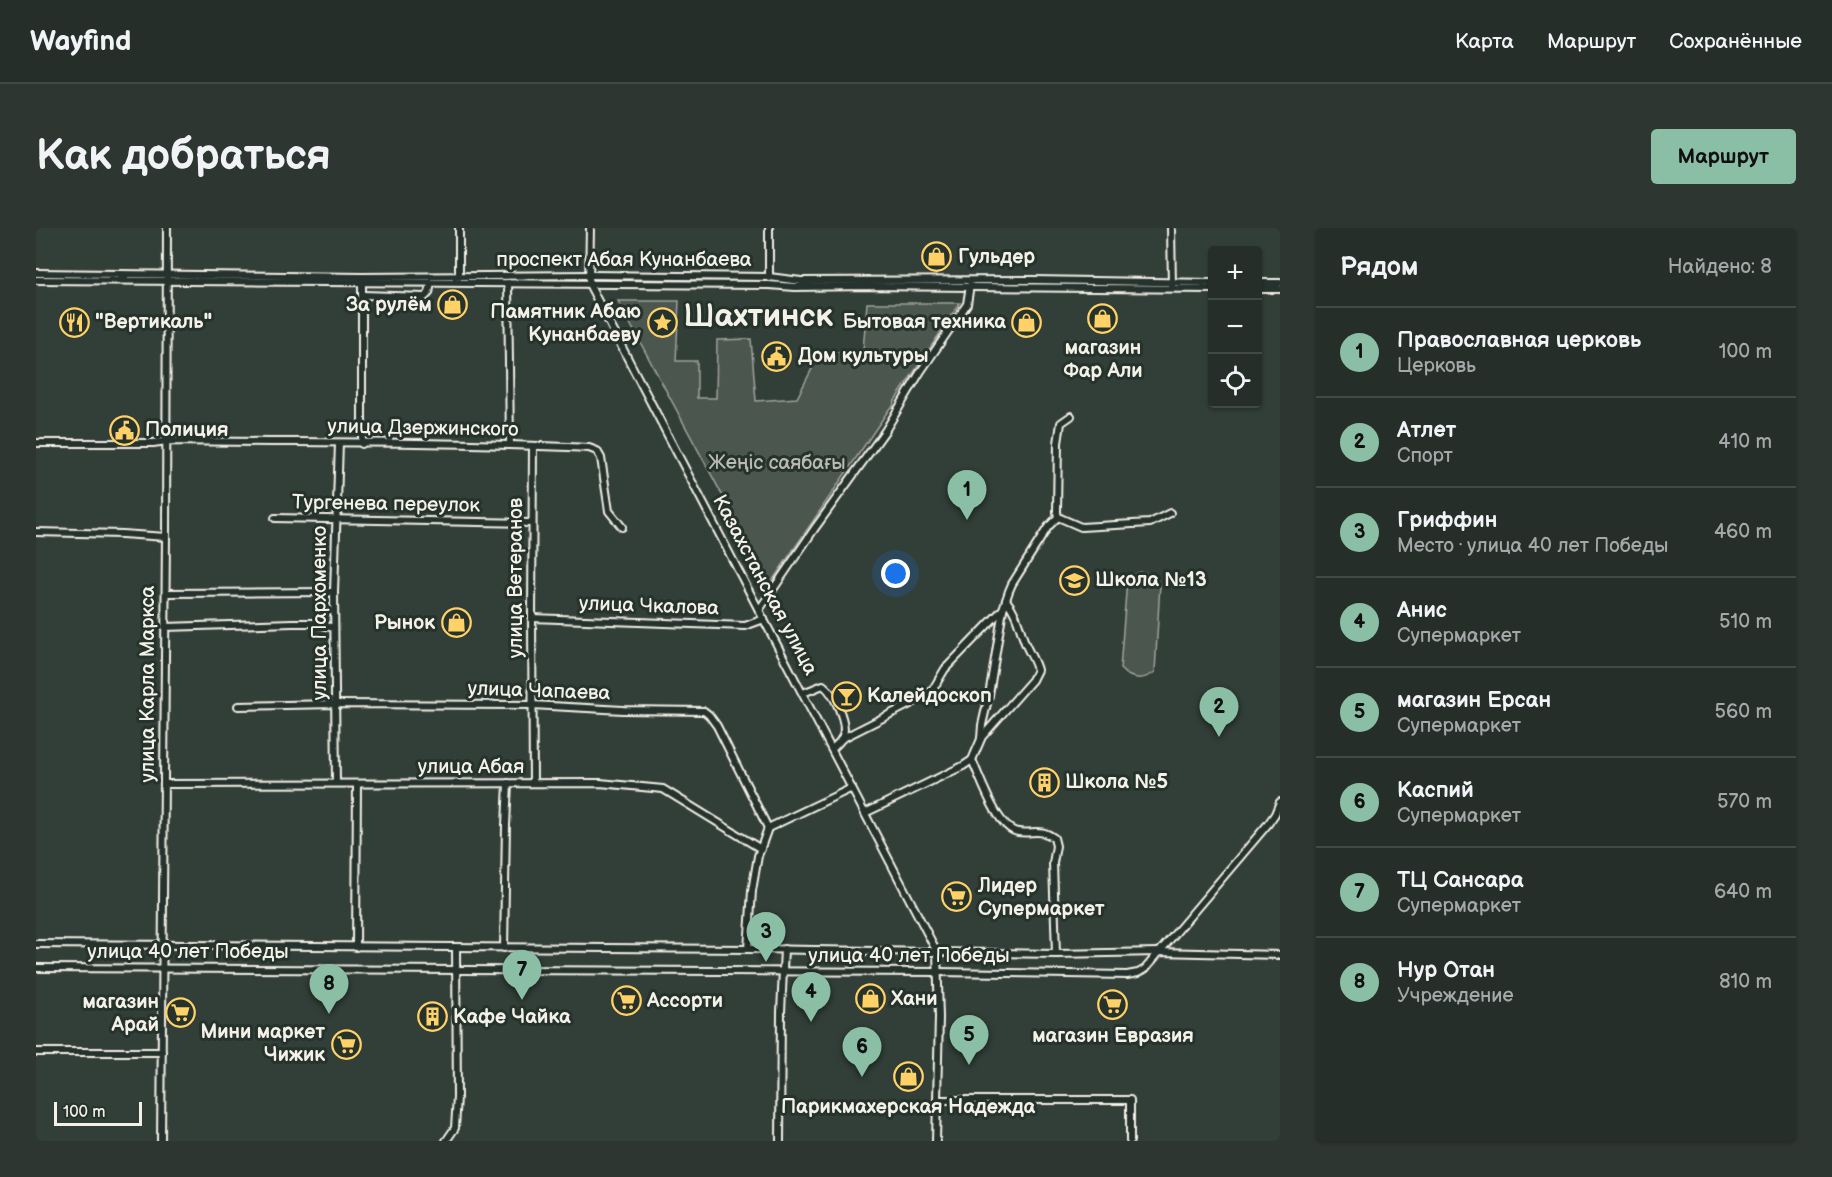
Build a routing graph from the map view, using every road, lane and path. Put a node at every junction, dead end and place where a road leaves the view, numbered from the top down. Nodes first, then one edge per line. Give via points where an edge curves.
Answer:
1 (167, 228) edge
2 (459, 228) edge
3 (590, 228) edge
4 (769, 228) edge
5 (1171, 228) edge
6 (36, 273) edge
7 (590, 275) junction
8 (166, 277) junction
9 (459, 277) junction
10 (769, 277) junction
11 (36, 280) edge
12 (362, 280) junction
13 (431, 283) junction
14 (508, 283) junction
15 (1208, 283) edge
16 (1262, 283) edge
17 (1280, 283) edge
18 (590, 284) junction
19 (970, 284) junction
20 (769, 285) junction
21 (1172, 286) junction
22 (1208, 289) edge
23 (1262, 289) edge
24 (1280, 289) edge
25 (363, 295) junction
26 (1071, 416) dead end
27 (167, 441) junction
28 (36, 443) edge
29 (339, 443) junction
30 (362, 444) junction
31 (510, 445) junction
32 (533, 446) junction
33 (1170, 513) dead end
34 (1058, 517) junction
35 (275, 518) dead end
36 (337, 519) junction
37 (532, 523) junction
38 (622, 526) dead end
39 (36, 532) edge
40 (166, 537) junction
41 (334, 592) junction
42 (166, 593) junction
43 (1006, 600) junction
44 (1003, 609) junction
45 (759, 610) junction
46 (532, 618) junction
47 (764, 619) junction
48 (165, 627) junction
49 (334, 628) junction
50 (802, 693) junction
51 (336, 704) junction
52 (532, 705) junction
53 (238, 706) dead end
54 (842, 739) junction
55 (981, 739) junction
56 (832, 749) junction
57 (972, 760) junction
58 (336, 783) junction
59 (508, 783) junction
60 (533, 783) junction
61 (164, 784) junction
62 (357, 784) junction
63 (852, 788) junction
64 (1280, 802) edge
65 (865, 813) junction
66 (768, 828) junction
67 (761, 849) junction
68 (36, 944) edge
69 (162, 945) junction
70 (356, 946) junction
71 (456, 947) junction
72 (504, 948) junction
73 (748, 949) junction
74 (784, 950) junction
75 (938, 952) junction
76 (1159, 952) junction
77 (1056, 954) junction
78 (1280, 956) edge
79 (36, 968) edge
80 (163, 969) junction
81 (455, 970) junction
82 (783, 972) junction
83 (939, 972) junction
84 (36, 1052) edge
85 (162, 1052) junction
86 (938, 1100) junction
87 (161, 1141) edge
88 (446, 1141) edge
89 (780, 1141) edge
90 (936, 1141) edge
91 (1130, 1141) edge

1 - 8 street, улица Карла Маркса
2 - 9 street
3 - 7 street, Казахстанская улица
4 - 10 street
5 - 21 street
6 - 8 street, проспект Абая Кунанбаева
7 - 9 street, проспект Абая Кунанбаева
7 - 10 street, проспект Абая Кунанбаева
7 - 18 street, Казахстанская улица
8 - 11 street, проспект Абая Кунанбаева
8 - 12 street, проспект Абая Кунанбаева
8 - 27 street, улица Карла Маркса
9 - 12 street, проспект Абая Кунанбаева
10 - 19 street, проспект Абая Кунанбаева
10 - 20 street
12 - 13 street, проспект Абая Кунанбаева
12 - 25 street
13 - 14 street, проспект Абая Кунанбаева
13 - 25 street via 425,297
14 - 18 street, проспект Абая Кунанбаева
14 - 31 street
15 - 21 street, проспект Абая Кунанбаева
16 - 17 street
18 - 20 street, проспект Абая Кунанбаева
18 - 45 street, Казахстанская улица
19 - 20 street, проспект Абая Кунанбаева
19 - 21 street, проспект Абая Кунанбаева
19 - 45 street via 967,304 885,431
21 - 22 street, проспект Абая Кунанбаева
23 - 24 street
25 - 30 street
26 - 34 street via 1061,423 1058,443
27 - 28 street, улица Дзержинского
27 - 29 street, улица Дзержинского
27 - 40 street, улица Карла Маркса
29 - 30 street, улица Дзержинского
29 - 36 street, улица Пархоменко
30 - 31 street, улица Дзержинского
31 - 32 street, улица Дзержинского
32 - 37 street, улица Ветеранов
32 - 38 street, улица Дзержинского via 597,451 609,511
33 - 34 street via 1150,523 1081,527
34 - 43 street via 1012,584
35 - 36 street, Тургенева переулок
36 - 37 street, Тургенева переулок
36 - 41 street, улица Пархоменко
37 - 46 street, улица Ветеранов
39 - 40 street
40 - 42 street, улица Карла Маркса
41 - 42 street
41 - 49 street, улица Пархоменко
42 - 48 street, улица Карла Маркса
43 - 44 street
43 - 55 street via 1014,609 1037,670
44 - 54 street via 945,669 930,694
44 - 55 street
45 - 47 street, Казахстанская улица
46 - 47 street, улица Чкалова via 745,627
46 - 52 street, улица Ветеранов
47 - 50 street, Казахстанская улица
48 - 49 street via 314,623
48 - 61 street, улица Карла Маркса
49 - 51 street, улица Пархоменко
50 - 54 street via 823,685 827,688 842,716
50 - 56 street, Казахстанская улица
51 - 52 street, улица Чапаева
51 - 53 street, улица Чапаева
51 - 58 street, улица Пархоменко
52 - 60 street, улица Ветеранов
52 - 66 street, улица Чапаева via 704,711 717,726
54 - 56 street
55 - 57 street
56 - 63 street, Казахстанская улица
57 - 65 street
57 - 77 street via 1007,828 1016,832 1038,831 1054,838
58 - 61 street, улица Абая
58 - 62 street, улица Абая
59 - 60 street, улица Абая
59 - 62 street, улица Абая
59 - 72 street
60 - 67 street, улица Абая via 600,783 663,789
61 - 69 street, улица Карла Маркса
62 - 70 street
63 - 65 street, Казахстанская улица
63 - 66 street
64 - 76 street via 1268,824
65 - 75 street, Казахстанская улица
66 - 67 street
67 - 73 street via 752,891
68 - 69 street, улица 40 лет Победы
69 - 70 street, улица 40 лет Победы
69 - 80 street, улица Карла Маркса
70 - 71 street, улица 40 лет Победы
71 - 72 street, улица 40 лет Победы
71 - 81 street
72 - 73 street, улица 40 лет Победы
73 - 74 street, улица 40 лет Победы
74 - 75 street, улица 40 лет Победы
74 - 82 street
75 - 77 street, улица 40 лет Победы
75 - 83 street
76 - 77 street, улица 40 лет Победы
76 - 78 street, улица 40 лет Победы
76 - 83 street, улица 40 лет Победы via 1145,969 1127,975
79 - 80 street, улица 40 лет Победы
80 - 81 street, улица 40 лет Победы
80 - 85 street, улица Карла Маркса
81 - 82 street, улица 40 лет Победы
81 - 88 street via 457,1097 455,1128
82 - 83 street, улица 40 лет Победы
82 - 89 street
83 - 86 street
84 - 85 street
85 - 87 street, улица Карла Маркса
86 - 90 street
86 - 91 street via 1130,1100

